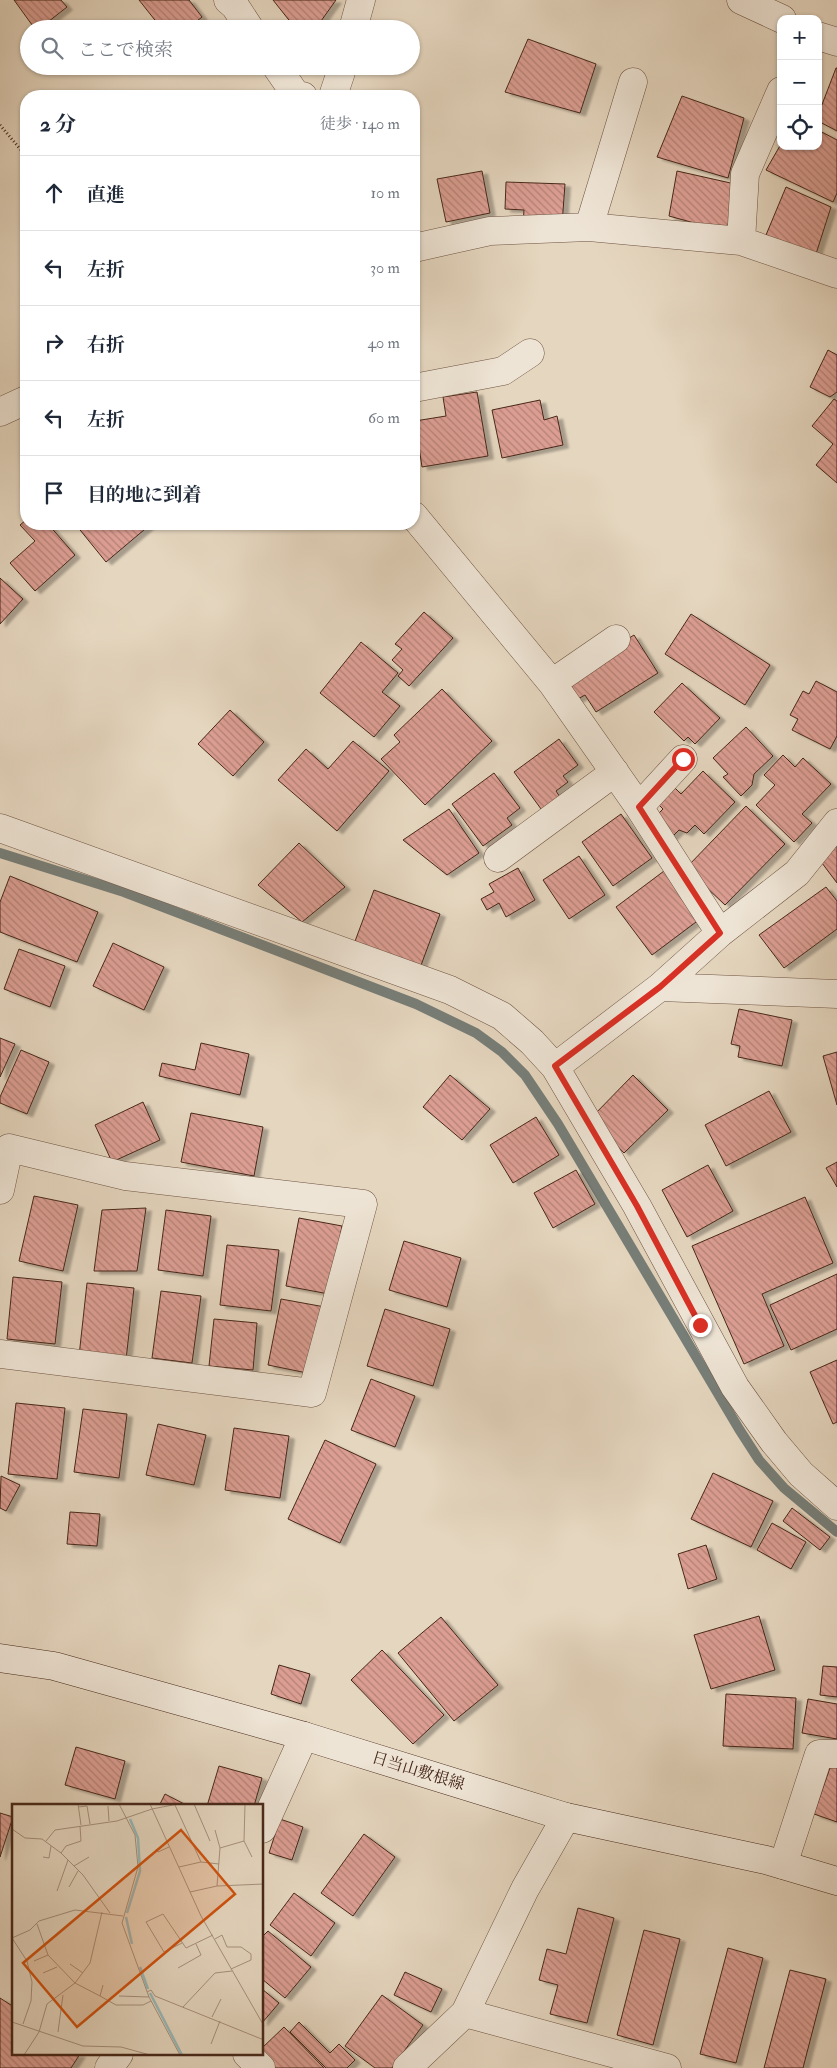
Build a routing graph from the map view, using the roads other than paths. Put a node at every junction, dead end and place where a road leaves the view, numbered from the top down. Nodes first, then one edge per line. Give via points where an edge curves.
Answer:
1 (228, 0) edge
2 (361, 0) edge
3 (741, 0) edge
4 (777, 17) edge
5 (244, 20) edge
6 (355, 20) edge
7 (822, 37) edge
8 (837, 42) edge
9 (282, 75) edge
10 (340, 75) edge
11 (633, 82) dead end
12 (293, 90) edge
13 (335, 90) edge
14 (777, 100) edge
15 (589, 227) junction
16 (740, 240) junction
17 (420, 247) edge
18 (837, 274) edge
19 (530, 353) dead end
20 (420, 387) edge
21 (20, 403) edge
22 (0, 412) edge
23 (420, 523) edge
24 (616, 640) dead end
25 (552, 683) junction
26 (683, 759) dead end
27 (615, 772) junction
28 (639, 807) junction
29 (837, 823) edge
30 (0, 828) edge
31 (498, 858) dead end
32 (720, 933) junction
33 (660, 987) junction
34 (837, 994) edge
35 (555, 1066) junction
36 (0, 1190) edge
37 (0, 1354) edge
38 (837, 1506) edge
39 (0, 1658) edge
40 (304, 1736) junction
41 (837, 1754) edge
42 (566, 1817) junction
43 (264, 1825) edge
44 (783, 1865) junction
45 (837, 1881) edge
46 (465, 2013) junction
47 (118, 2056) edge
48 (249, 2056) edge
49 (110, 2068) edge
50 (261, 2068) edge
51 (407, 2068) edge
52 (667, 2068) edge

1 - 5 street
2 - 6 street
3 - 4 street
7 - 8 street
9 - 12 street
10 - 13 street
11 - 15 street
14 - 16 street via 744,174
15 - 16 street
15 - 17 street via 490,231
16 - 18 street
19 - 20 street via 503,371
21 - 22 street
23 - 25 street
24 - 25 street
25 - 27 street
26 - 28 street
27 - 28 street
27 - 31 street
28 - 32 street
29 - 32 street via 797,873
30 - 35 street via 450,990 502,1016
32 - 33 street
33 - 34 street
33 - 35 street
35 - 38 street via 637,1206 735,1387 801,1474
36 - 37 street via 9,1148 125,1176 364,1204 312,1393
39 - 40 street, 日当山敷根線 via 54,1666
40 - 42 street, 日当山敷根線
40 - 43 street
41 - 44 street via 819,1754
42 - 44 street, 日当山敷根線
42 - 46 street via 525,1889
44 - 45 street, 日当山敷根線
46 - 51 street
46 - 52 street
47 - 49 street
48 - 50 street

